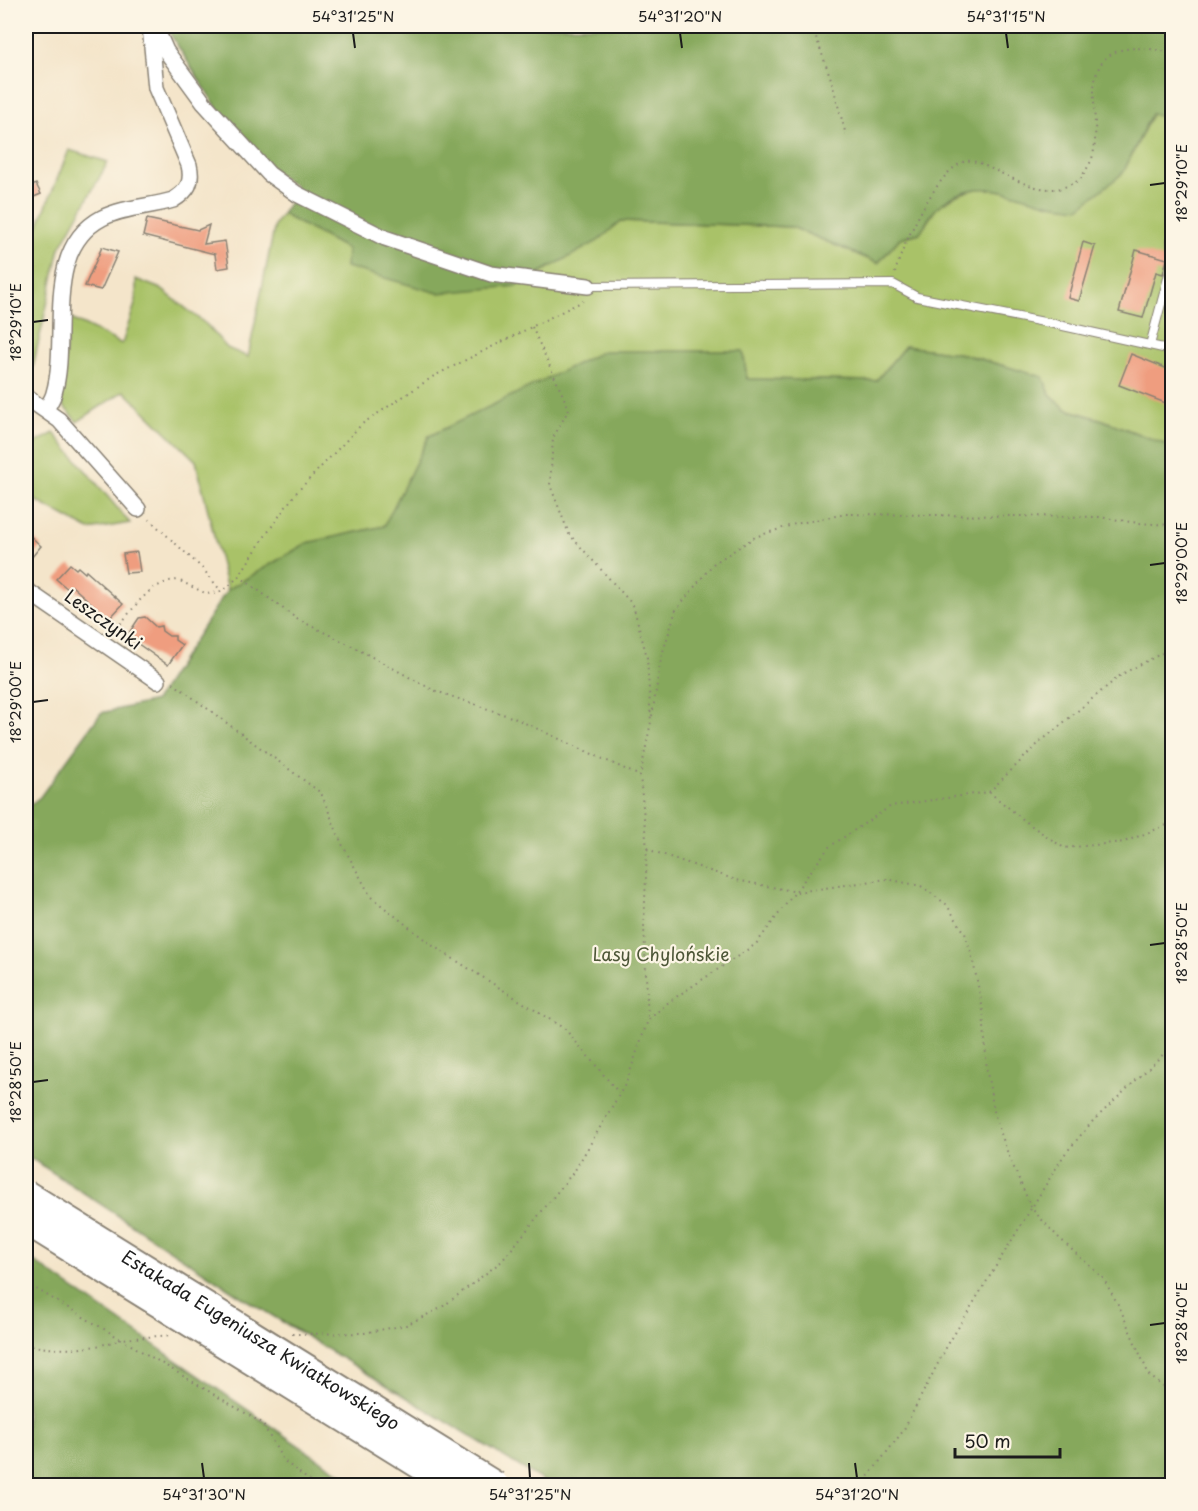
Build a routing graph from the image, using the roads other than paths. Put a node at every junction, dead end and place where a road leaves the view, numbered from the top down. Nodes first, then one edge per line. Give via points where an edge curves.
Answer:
1 (150, 26) edge
2 (155, 26) edge
3 (1171, 240) dead end
4 (1173, 256) edge
5 (1173, 263) edge
6 (588, 286) joint
7 (1149, 345) junction
8 (1173, 350) edge
9 (26, 396) edge
10 (46, 409) junction
11 (138, 509) road end
12 (26, 590) edge
13 (158, 681) road end
14 (26, 1196) edge
15 (26, 1220) edge
16 (455, 1485) edge
17 (495, 1485) edge

1 - 10 street via 156,87 189,165 189,186 173,200 105,217 92,224 72,249 61,297 60,353 54,393
2 - 6 street via 166,51 204,103 269,174 297,194 385,238 491,274
3 - 4 lane
5 - 7 lane
6 - 7 lane via 893,284 917,297
7 - 8 lane
9 - 10 street
10 - 11 street
12 - 13 street, Leszczynki
14 - 17 highway, Estakada Eugeniusza Kwiatkowskiego, bridge
15 - 16 highway, Estakada Eugeniusza Kwiatkowskiego, bridge

